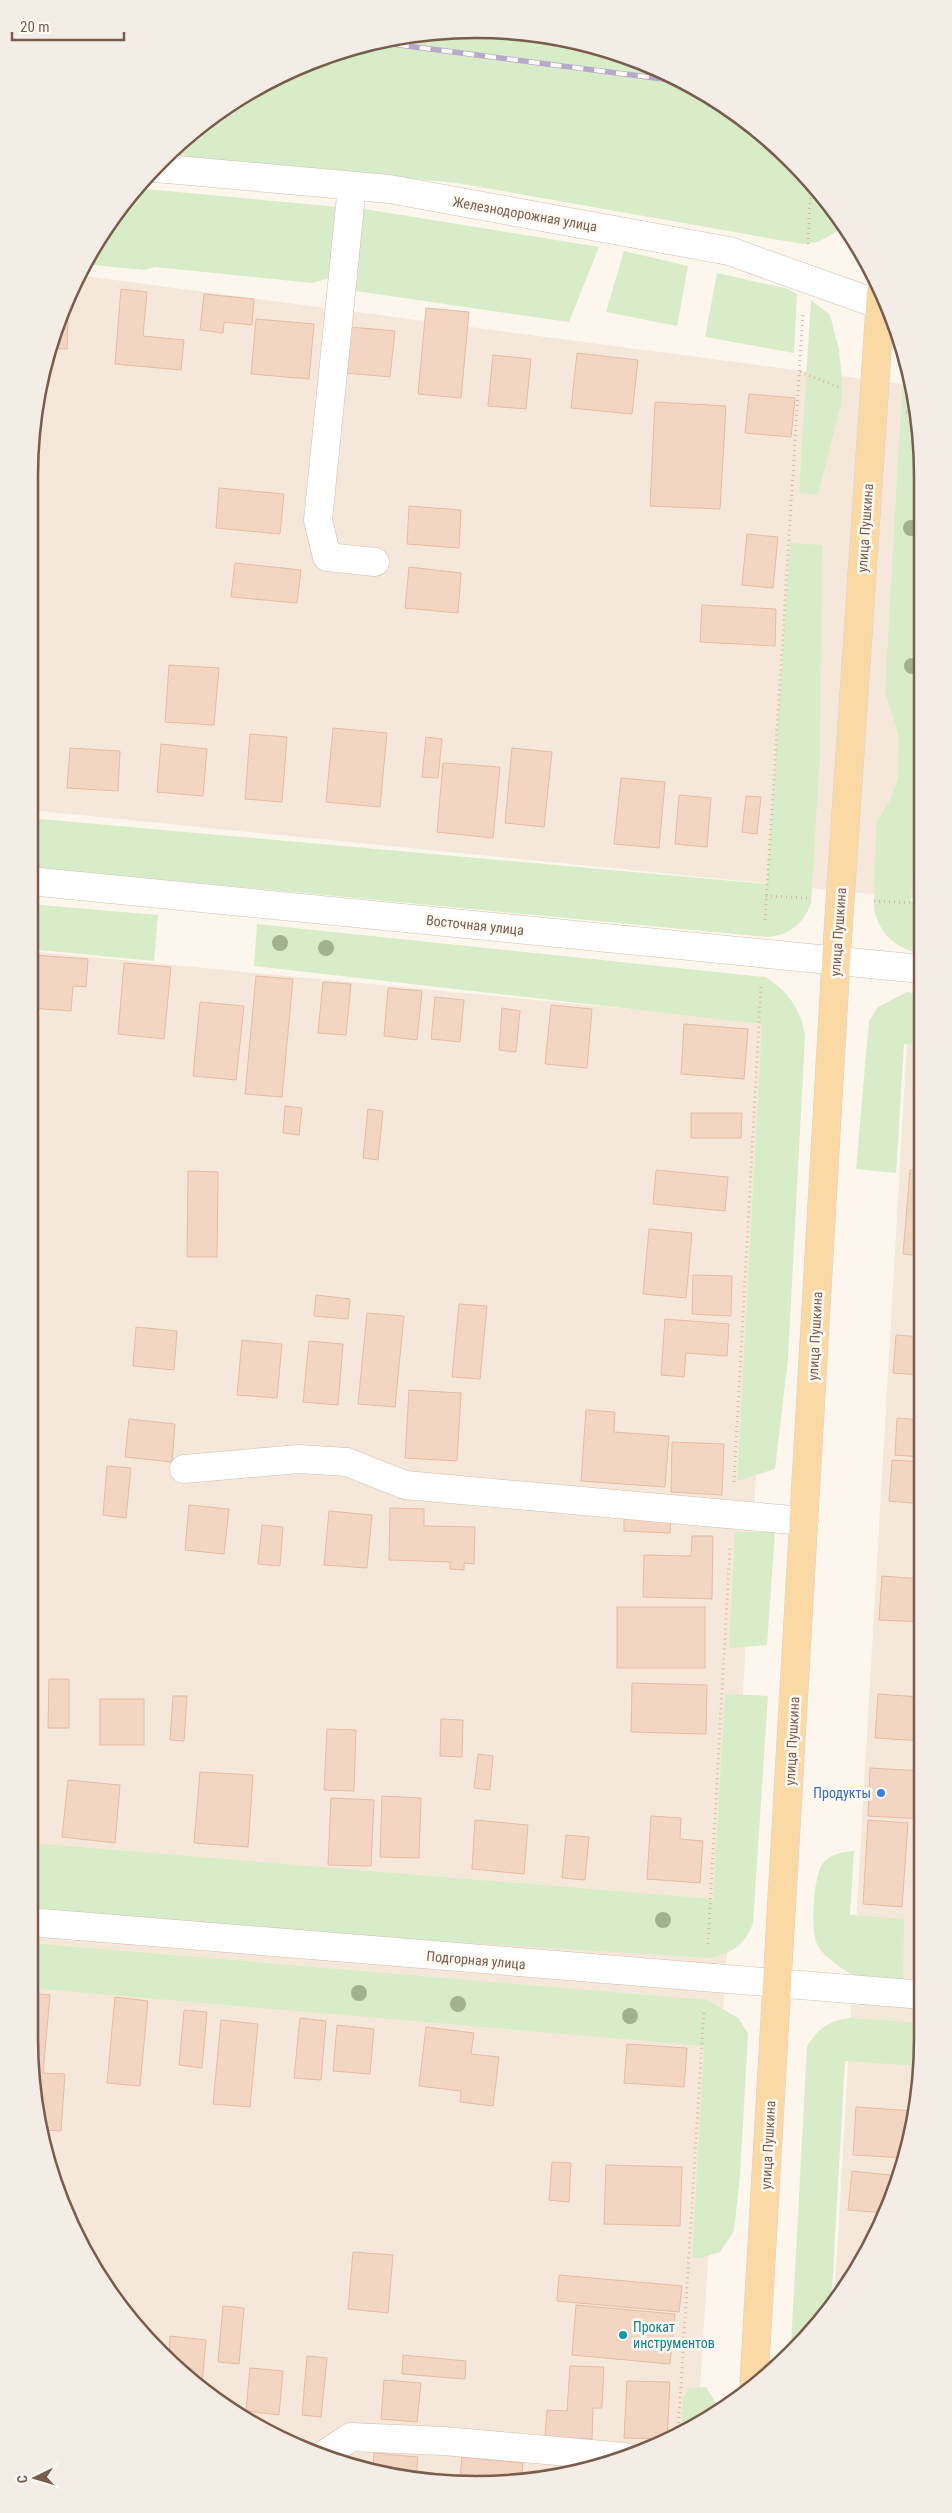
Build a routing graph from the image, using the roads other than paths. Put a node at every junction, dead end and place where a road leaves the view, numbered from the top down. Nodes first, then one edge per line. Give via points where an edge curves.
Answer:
1 (163, 169) edge
2 (352, 186) junction
3 (877, 300) edge
4 (881, 309) edge
5 (375, 562) dead end
6 (38, 882) edge
7 (836, 961) junction
8 (914, 968) edge
9 (184, 1469) dead end
10 (804, 1521) junction
11 (38, 1923) edge
12 (778, 1984) junction
13 (914, 1995) edge
14 (754, 2376) edge
15 (331, 2450) edge
16 (606, 2455) edge

1 - 2 street, Железнодорожная улица
2 - 3 street, Железнодорожная улица via 389,189 729,251 805,279
2 - 5 street via 318,520 327,558
4 - 7 main road, улица Пушкина
6 - 7 street, Восточная улица
7 - 8 street, Восточная улица
7 - 10 main road, улица Пушкина
9 - 10 street via 298,1458 346,1462 405,1485
10 - 12 main road, улица Пушкина
11 - 12 street, Подгорная улица
12 - 13 street, Подгорная улица
12 - 14 main road, улица Пушкина
15 - 16 street via 351,2437

